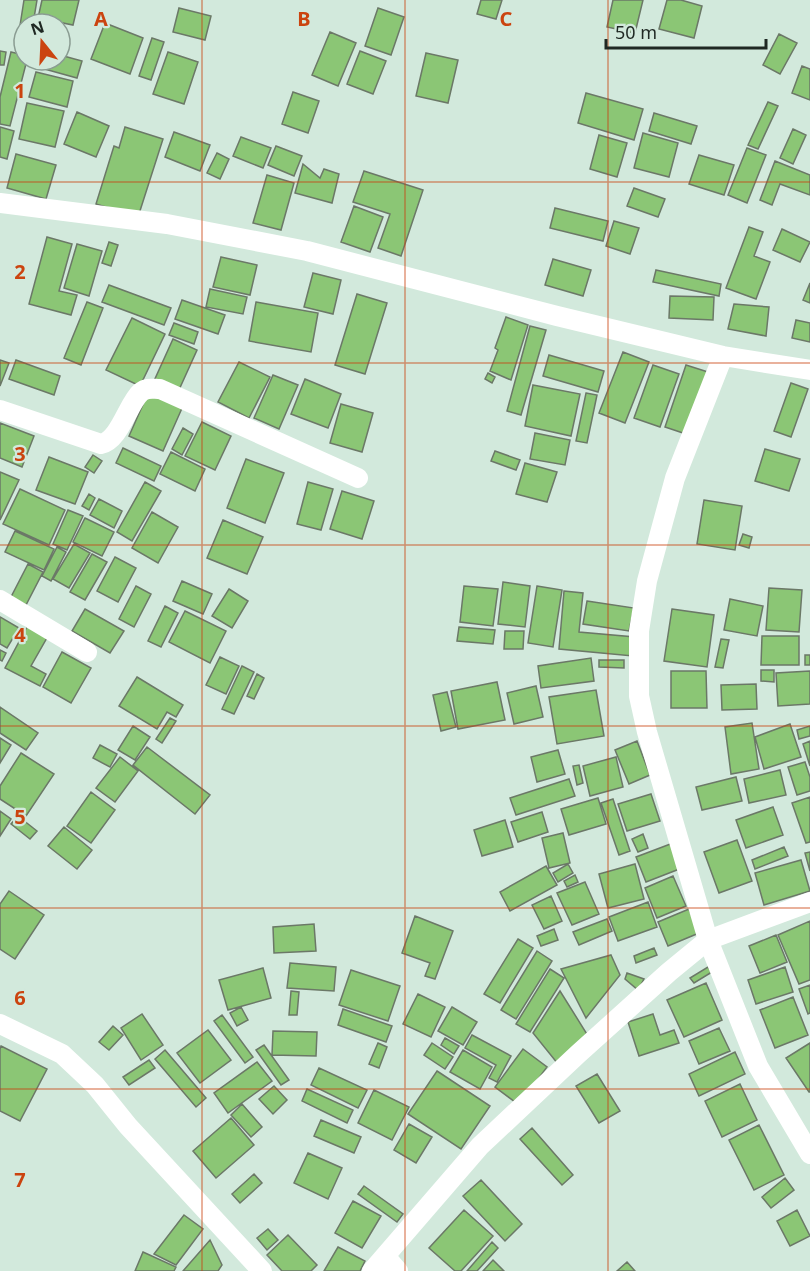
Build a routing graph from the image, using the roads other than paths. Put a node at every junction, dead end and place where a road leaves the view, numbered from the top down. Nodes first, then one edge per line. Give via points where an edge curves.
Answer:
1 (0, 202) edge
2 (723, 356) junction
3 (810, 370) edge
4 (0, 410) edge
5 (358, 478) dead end
6 (0, 600) edge
7 (87, 652) dead end
8 (810, 902) edge
9 (708, 940) junction
10 (0, 1024) edge
11 (810, 1154) edge
12 (385, 1266) edge
13 (262, 1271) edge

1 - 2 street via 167,224 308,251
2 - 3 street
2 - 9 street via 675,478 647,581 639,631 639,696 647,732
4 - 5 street via 101,444 114,435 141,392 160,389
6 - 7 street
8 - 9 street
9 - 11 street via 758,1066
9 - 12 street via 480,1146
10 - 13 street via 62,1054 95,1084 128,1126

